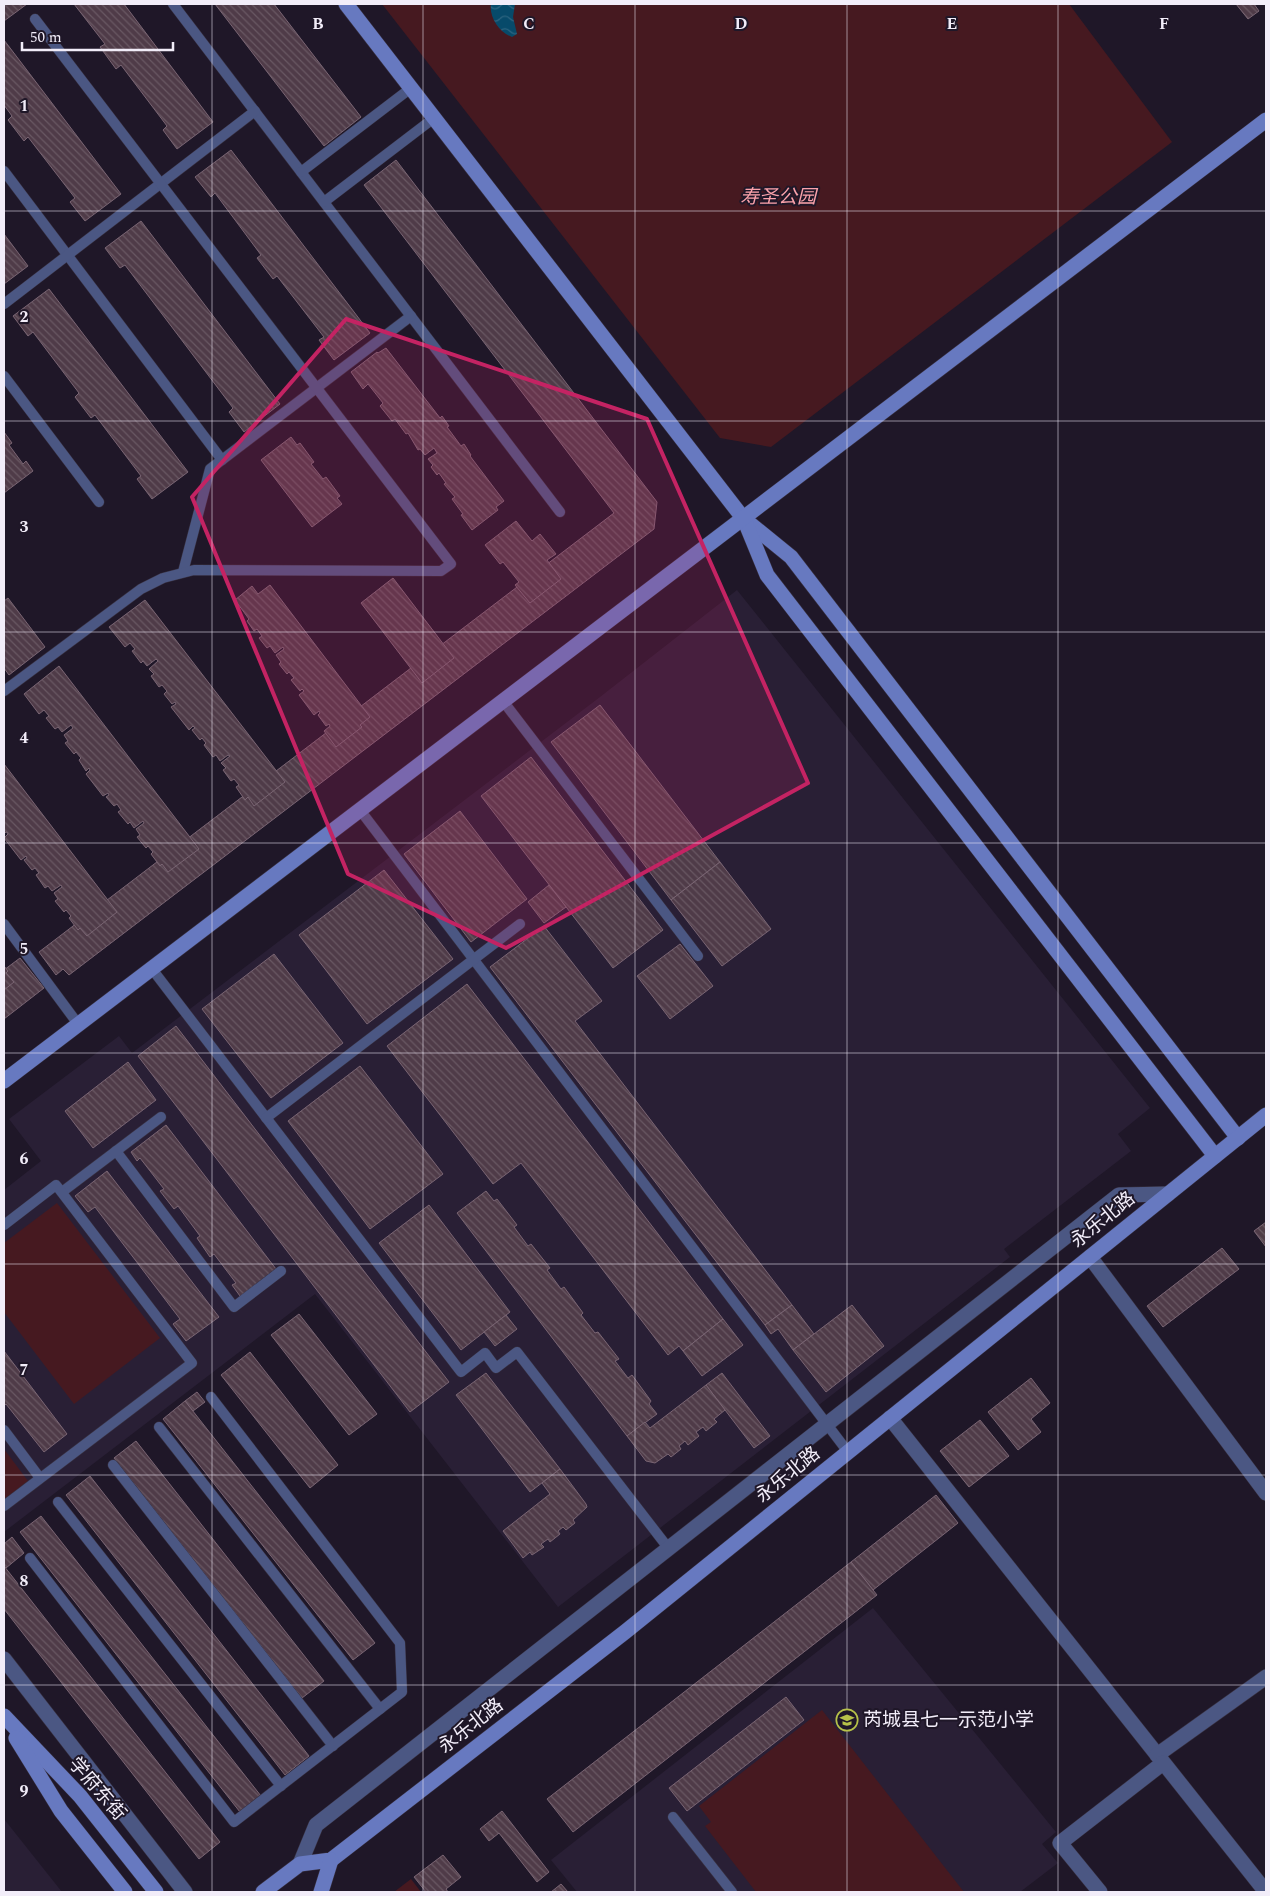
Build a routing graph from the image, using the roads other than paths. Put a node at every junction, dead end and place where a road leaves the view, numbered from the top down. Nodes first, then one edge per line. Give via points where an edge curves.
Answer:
1 (173, 4) edge
2 (346, 4) edge
3 (35, 19) dead end
4 (411, 88) junction
5 (255, 112) junction
6 (434, 118) junction
7 (1266, 120) edge
8 (4, 171) edge
9 (301, 172) junction
10 (161, 184) junction
11 (324, 202) junction
12 (68, 255) junction
13 (4, 304) edge
14 (411, 316) junction
15 (4, 376) edge
16 (316, 388) junction
17 (222, 460) junction
18 (99, 502) dead end
19 (560, 512) dead end
20 (744, 518) junction
21 (184, 572) junction
22 (4, 691) edge
23 (503, 701) junction
24 (360, 810) junction
25 (4, 924) edge
26 (520, 924) dead end
27 (698, 956) dead end
28 (474, 960) junction
29 (152, 969) junction
30 (78, 1024) junction
31 (4, 1081) edge
32 (161, 1117) dead end
33 (266, 1118) junction
34 (1265, 1120) edge
35 (1238, 1138) junction
36 (116, 1152) junction
37 (1215, 1156) junction
38 (62, 1192) junction
39 (1168, 1194) junction
40 (4, 1225) edge
41 (1090, 1257) junction
42 (281, 1272) dead end
43 (211, 1397) dead end
44 (890, 1418) junction
45 (827, 1425) junction
46 (159, 1427) dead end
47 (4, 1430) edge
48 (848, 1452) junction
49 (113, 1465) dead end
50 (40, 1478) junction
51 (1266, 1493) edge
52 (58, 1502) dead end
53 (4, 1506) edge
54 (668, 1549) junction
55 (30, 1558) dead end
56 (4, 1659) edge
57 (1266, 1677) edge
58 (380, 1709) junction
59 (4, 1717) edge
60 (333, 1746) junction
61 (1160, 1759) junction
62 (281, 1786) junction
63 (673, 1817) dead end
64 (331, 1860) junction
65 (300, 1864) junction
66 (125, 1892) edge
67 (156, 1892) edge
68 (185, 1892) edge
69 (263, 1892) edge
70 (321, 1892) edge
71 (732, 1892) edge
72 (1100, 1892) edge
73 (1266, 1892) edge

1 - 5 lane
2 - 4 street
3 - 10 lane
4 - 6 street
4 - 9 lane
5 - 9 lane
5 - 10 lane
6 - 11 lane
6 - 20 street
7 - 20 street
8 - 12 lane
9 - 11 lane
10 - 12 lane
10 - 16 lane
11 - 14 lane
12 - 13 lane
12 - 17 lane
14 - 16 lane
14 - 19 lane
15 - 18 lane
16 - 17 lane
16 - 21 lane via 451,564 441,571
17 - 21 lane via 210,469
20 - 23 street
20 - 35 street via 791,557
20 - 37 street via 767,575
21 - 22 lane via 141,589
23 - 24 street
23 - 27 lane
24 - 28 lane
24 - 29 street
25 - 30 lane
26 - 28 lane
28 - 33 lane
28 - 45 lane
29 - 30 street
29 - 33 lane
30 - 31 street
32 - 36 lane
33 - 54 lane via 461,1372 485,1353 496,1368 517,1352
34 - 35 street, 永乐北路
35 - 37 street, 永乐北路
36 - 38 lane
36 - 42 lane via 234,1307
37 - 39 street, 永乐北路
38 - 40 lane via 56,1185
38 - 50 lane via 192,1362
39 - 41 street, 永乐北路
39 - 45 street via 1119,1195
41 - 44 street, 永乐北路
41 - 51 street
43 - 58 lane via 400,1643 402,1692
44 - 48 street, 永乐北路
44 - 61 street
45 - 48 lane
45 - 54 street
46 - 58 lane
47 - 50 lane
48 - 64 street, 永乐北路 via 625,1632
49 - 60 lane
50 - 53 lane
52 - 62 lane
54 - 65 street via 316,1825
55 - 62 lane via 234,1822
56 - 68 street
57 - 61 street
58 - 60 lane
59 - 66 street, 学府东街 via 61,1811
59 - 67 street, 学府东街 via 80,1796
60 - 62 lane
61 - 72 street via 1114,1803 1060,1843
61 - 73 street
63 - 71 lane
64 - 65 street
64 - 70 street
65 - 69 street

